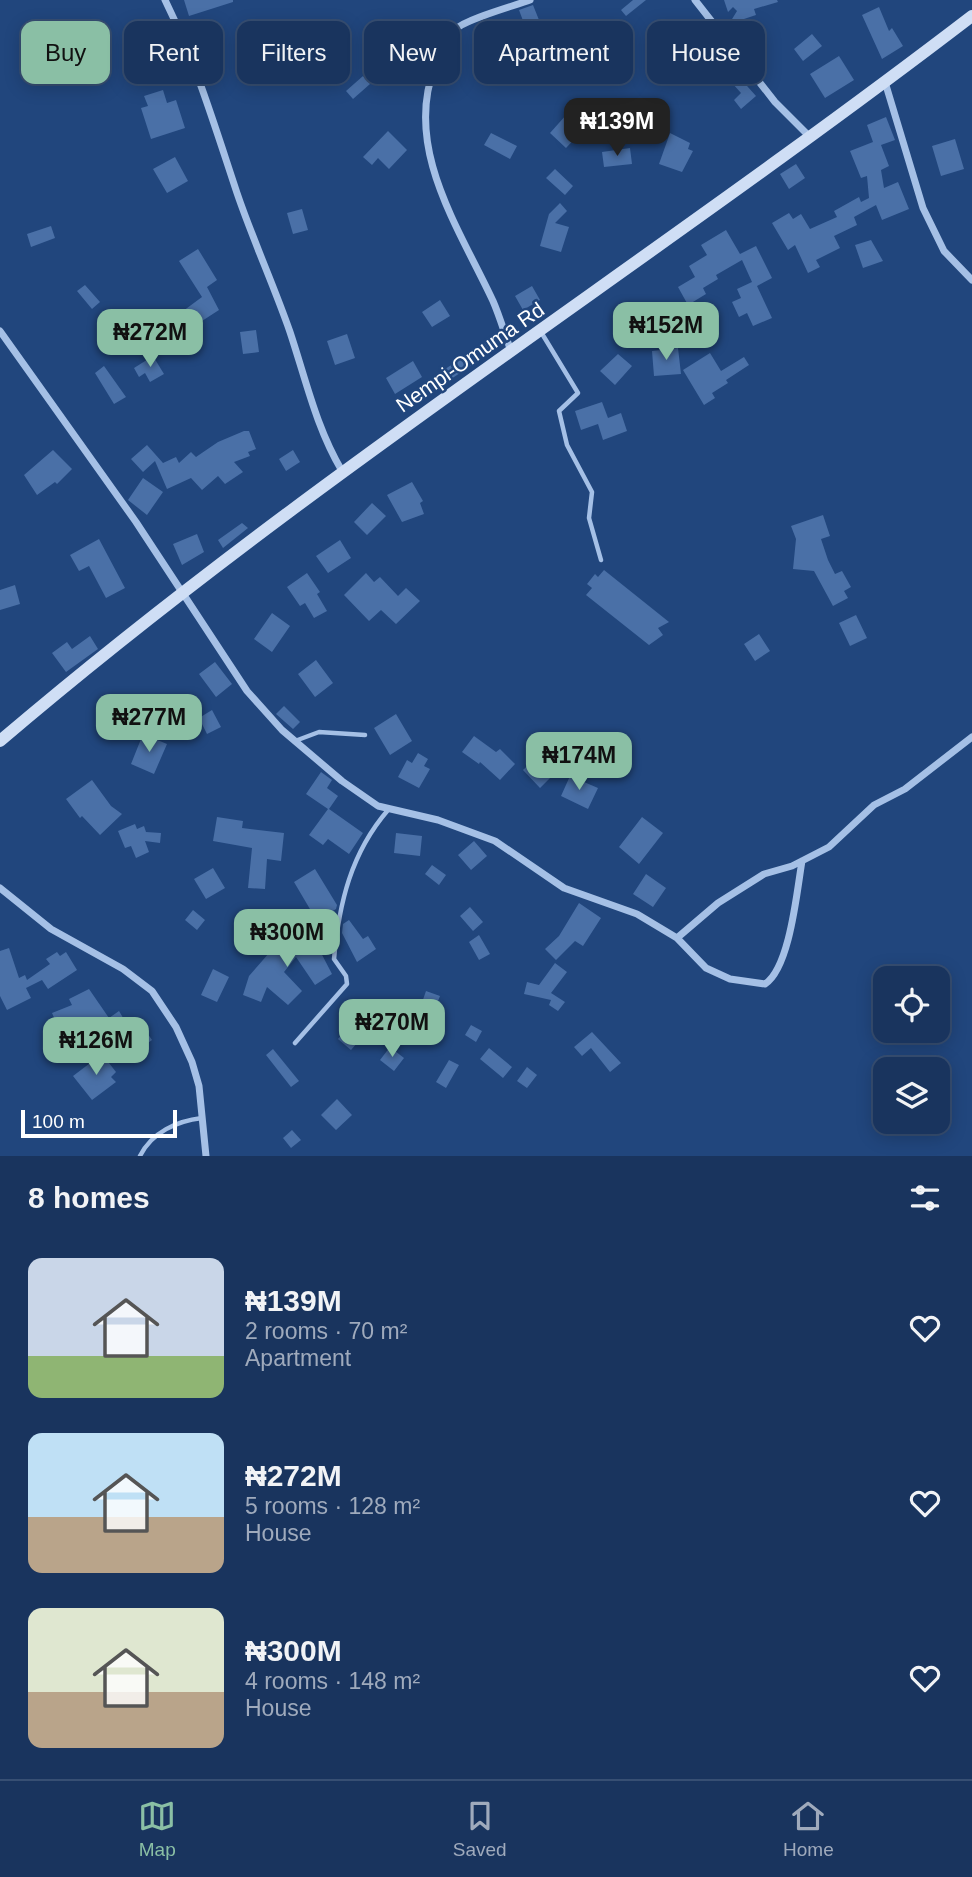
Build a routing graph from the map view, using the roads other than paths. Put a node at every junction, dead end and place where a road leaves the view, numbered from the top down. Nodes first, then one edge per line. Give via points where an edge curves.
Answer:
1 (165, 0) edge
2 (530, 0) edge
3 (695, 0) edge
4 (972, 16) edge
5 (886, 82) junction
6 (810, 137) junction
7 (972, 280) edge
8 (0, 331) edge
9 (540, 331) junction
10 (511, 351) junction
11 (342, 471) junction
12 (601, 559) dead end
13 (182, 592) junction
14 (365, 735) dead end
15 (972, 737) edge
16 (0, 741) edge
17 (294, 741) junction
18 (388, 810) junction
19 (802, 861) junction
20 (0, 888) edge
21 (677, 938) junction
22 (295, 1043) dead end
23 (202, 1118) junction
24 (140, 1156) edge
25 (206, 1156) edge

1 - 11 street via 212,110 310,400
2 - 10 street via 457,27 444,42 434,67 423,113 440,193 495,304
3 - 6 street via 775,102
4 - 5 street, Nempi-Omuma Rd
5 - 6 street, Nempi-Omuma Rd
5 - 7 street via 923,208 944,251
6 - 9 street, Nempi-Omuma Rd
8 - 13 street
9 - 10 street, Nempi-Omuma Rd
9 - 12 lane via 578,393 559,411 567,445 592,492 589,518
10 - 11 street, Nempi-Omuma Rd
11 - 13 street, Nempi-Omuma Rd
13 - 16 street, Nempi-Omuma Rd
13 - 17 street via 247,691
14 - 17 lane via 319,732
15 - 19 street via 905,789 874,804 829,847
17 - 18 street via 342,782
18 - 21 street via 482,835 564,888 637,914
18 - 22 lane via 371,830 343,892 334,959 347,984
19 - 21 street via 764,874 718,903
19 - 21 street via 792,921 777,970 765,984 730,979 706,968
20 - 23 street via 51,929 152,990 192,1062
23 - 24 lane via 181,1120 159,1133
23 - 25 street

